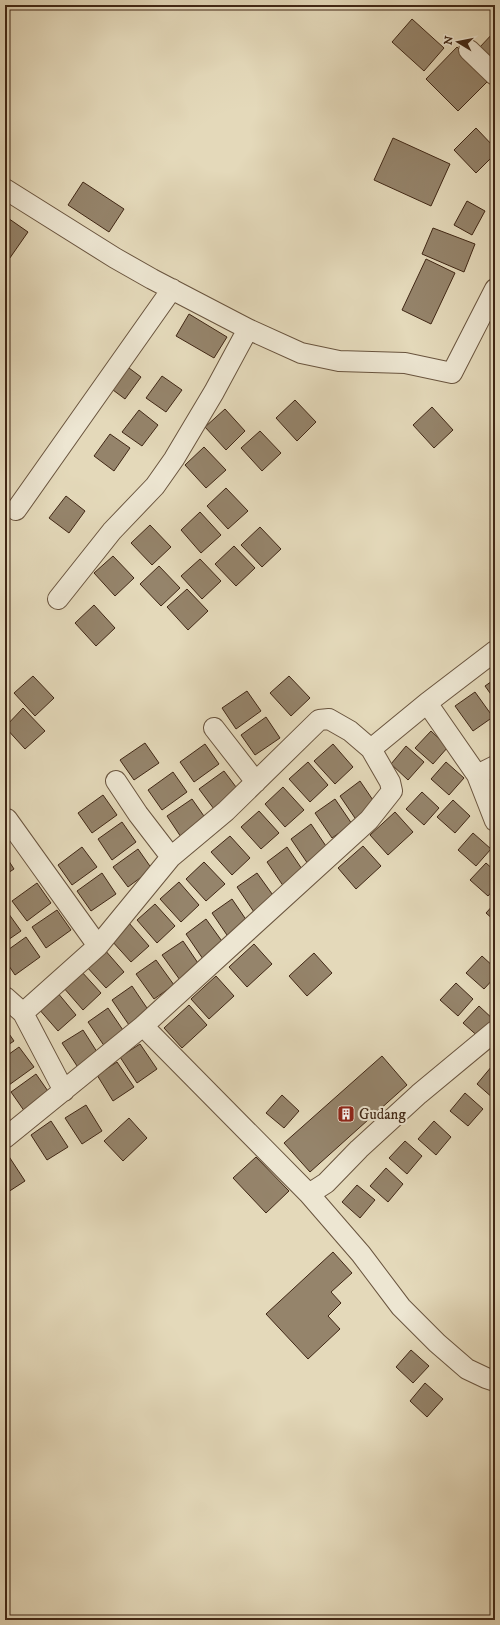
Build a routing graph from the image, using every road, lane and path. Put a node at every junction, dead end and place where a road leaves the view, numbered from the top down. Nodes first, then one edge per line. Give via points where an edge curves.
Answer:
1 (468, 50) dead end
2 (495, 75) edge
3 (5, 189) edge
4 (172, 289) junction
5 (495, 289) edge
6 (248, 329) junction
7 (16, 510) dead end
8 (58, 599) dead end
9 (495, 651) edge
10 (427, 703) junction
11 (214, 728) dead end
12 (371, 749) junction
13 (495, 766) edge
14 (478, 775) junction
15 (116, 781) dead end
16 (256, 782) junction
17 (7, 819) dead end
18 (495, 821) edge
19 (171, 857) junction
20 (98, 946) junction
21 (5, 997) edge
22 (23, 1013) junction
23 (143, 1026) junction
24 (495, 1031) edge
25 (64, 1091) junction
26 (5, 1138) edge
27 (309, 1194) junction
28 (495, 1381) edge

1 - 2 street
3 - 4 street via 115,258
4 - 6 street
4 - 7 street
5 - 6 street via 452,373 405,364 339,360 301,353
6 - 8 street via 171,464 155,486 112,531
9 - 10 street
10 - 12 street
10 - 14 street
11 - 16 street
12 - 16 street via 350,731 329,719 319,720
12 - 23 street via 390,782 392,791 370,820
13 - 14 street
14 - 18 street
15 - 19 street
16 - 19 street
17 - 20 street
19 - 20 street
20 - 22 street
21 - 22 street
22 - 25 street
23 - 25 street
23 - 27 street
24 - 27 street via 419,1094 326,1183
25 - 26 street
27 - 28 street via 361,1254 406,1312 437,1344 468,1369

